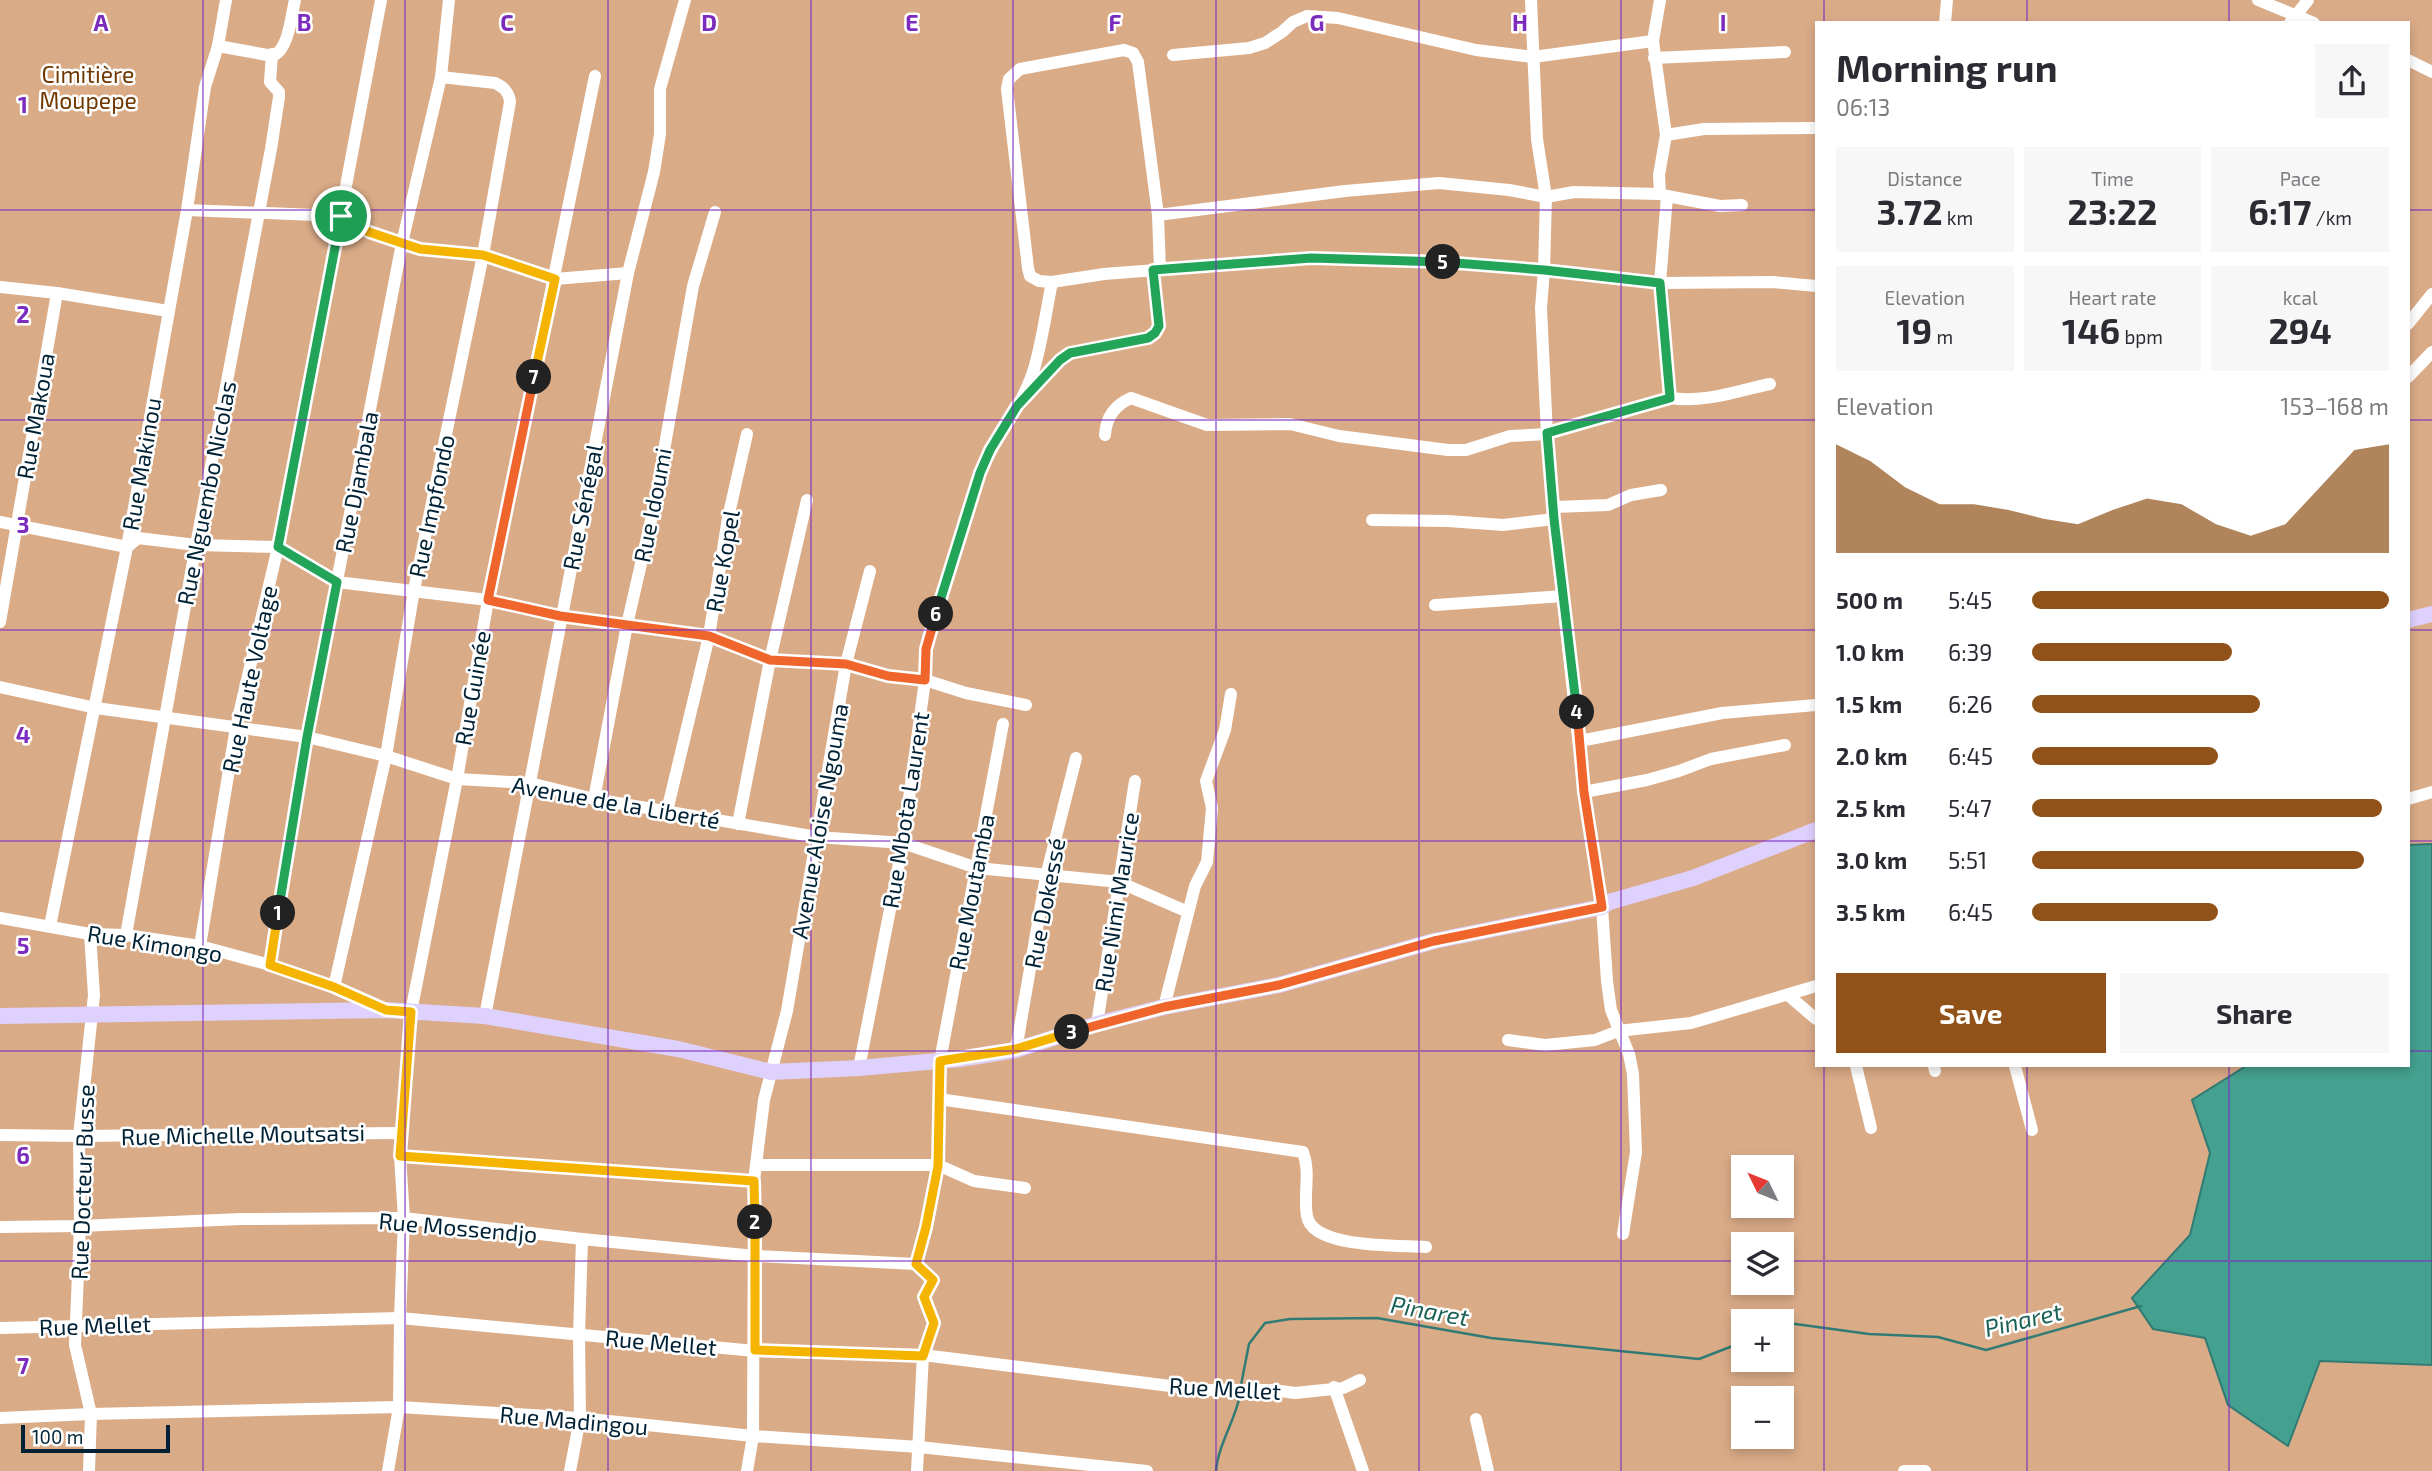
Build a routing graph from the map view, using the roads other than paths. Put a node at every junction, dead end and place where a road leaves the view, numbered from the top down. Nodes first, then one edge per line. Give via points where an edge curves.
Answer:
1 (226, 0) edge
2 (295, 0) edge
3 (381, 0) edge
4 (449, 0) edge
5 (685, 0) edge
6 (1531, 0) edge
7 (1660, 0) edge
8 (1947, 0) edge
9 (2258, 0) edge
10 (2308, 0) edge
11 (2292, 19) edge
12 (1945, 21) edge
13 (1653, 41) junction
14 (218, 46) junction
15 (1785, 52) dead end
16 (276, 53) junction
17 (1173, 55) dead end
18 (1533, 57) junction
19 (1654, 58) junction
20 (2410, 61) edge
21 (2432, 72) edge
22 (441, 76) junction
23 (595, 76) dead end
24 (1815, 128) edge
25 (1667, 135) junction
26 (1664, 195) junction
27 (1546, 197) junction
28 (1742, 205) dead end
29 (187, 210) junction
30 (715, 212) dead end
31 (259, 214) junction
32 (1158, 215) junction
33 (341, 216) junction
34 (402, 243) junction
35 (483, 255) junction
36 (1157, 270) junction
37 (1544, 270) junction
38 (628, 273) junction
39 (555, 279) junction
40 (1052, 282) junction
41 (1660, 283) junction
42 (1815, 286) edge
43 (0, 287) edge
44 (57, 293) junction
45 (2432, 294) edge
46 (168, 311) junction
47 (2410, 322) edge
48 (2432, 352) edge
49 (2410, 375) edge
50 (1770, 384) dead end
51 (1670, 398) junction
52 (1017, 406) junction
53 (1547, 433) junction
54 (747, 434) dead end
55 (1105, 435) dead end
56 (1661, 490) dead end
57 (807, 500) dead end
58 (1554, 513) junction
59 (1372, 520) dead end
60 (0, 522) edge
61 (16, 524) junction
62 (196, 545) junction
63 (127, 547) junction
64 (278, 547) junction
65 (870, 571) dead end
66 (337, 582) junction
67 (414, 590) junction
68 (1564, 596) junction
69 (488, 600) junction
70 (1435, 605) dead end
71 (2432, 614) edge
72 (560, 616) junction
73 (2410, 620) edge
74 (0, 622) edge
75 (627, 625) junction
76 (709, 636) junction
77 (770, 660) junction
78 (846, 664) junction
79 (925, 680) junction
80 (0, 687) edge
81 (1231, 694) dead end
82 (1026, 705) dead end
83 (1815, 705) edge
84 (96, 708) junction
85 (164, 717) junction
86 (1003, 723) dead end
87 (236, 727) junction
88 (307, 737) junction
89 (1580, 741) junction
90 (1785, 745) dead end
91 (386, 756) junction
92 (1076, 758) dead end
93 (457, 779) junction
94 (1135, 781) dead end
95 (530, 783) junction
96 (1584, 792) junction
97 (2432, 792) edge
98 (2410, 798) edge
99 (594, 799) junction
100 (667, 811) junction
101 (738, 824) junction
102 (1815, 830) edge
103 (817, 837) junction
104 (903, 843) junction
105 (977, 868) junction
106 (1046, 876) junction
107 (1119, 882) junction
108 (1602, 907) junction
109 (1188, 912) junction
110 (0, 918) edge
111 (51, 926) junction
112 (90, 934) junction
113 (126, 935) junction
114 (200, 946) junction
115 (270, 965) junction
116 (1815, 986) edge
117 (334, 987) junction
118 (1788, 995) junction
119 (1164, 1007) junction
120 (386, 1010) junction
121 (411, 1012) junction
122 (94, 1014) junction
123 (0, 1016) edge
124 (485, 1016) junction
125 (1815, 1018) edge
126 (1097, 1024) junction
127 (1618, 1031) junction
128 (1508, 1040) dead end
129 (1016, 1049) junction
130 (940, 1061) junction
131 (1856, 1067) edge
132 (2015, 1067) edge
133 (859, 1068) junction
134 (771, 1072) junction
135 (939, 1099) junction
136 (1871, 1128) dead end
137 (2032, 1130) dead end
138 (401, 1133) junction
139 (0, 1135) edge
140 (79, 1136) junction
141 (400, 1156) junction
142 (756, 1166) junction
143 (938, 1166) junction
144 (754, 1181) junction
145 (1026, 1188) dead end
146 (404, 1218) junction
147 (80, 1226) junction
148 (0, 1227) edge
149 (1623, 1234) dead end
150 (582, 1239) junction
151 (1426, 1247) dead end
152 (755, 1255) junction
153 (916, 1264) junction
154 (400, 1318) junction
155 (76, 1325) junction
156 (0, 1328) edge
157 (579, 1335) junction
158 (755, 1350) junction
159 (923, 1356) junction
160 (1360, 1380) dead end
161 (1334, 1387) junction
162 (399, 1407) junction
163 (91, 1414) junction
164 (0, 1418) edge
165 (580, 1418) junction
166 (1476, 1419) dead end
167 (753, 1436) junction
168 (919, 1447) junction
169 (89, 1471) edge
170 (388, 1471) edge
171 (570, 1471) edge
172 (747, 1471) edge
173 (917, 1471) edge
174 (1147, 1471) edge
175 (1363, 1471) edge
176 (1488, 1471) edge
177 (1904, 1471) edge
178 (1925, 1471) edge

1 - 14 street, Rue Makinou
2 - 16 street, Rue Nguembo Nicolas
3 - 33 street, Rue Haute Voltage
4 - 22 street, Rue Djambala
5 - 38 street, Rue Sénégal via 660,89 654,172
6 - 18 street
7 - 13 street
8 - 12 street
9 - 11 street
10 - 11 street
13 - 18 street
13 - 19 street
14 - 16 street
14 - 29 street, Rue Makinou via 205,87
15 - 19 street
16 - 31 street, Rue Nguembo Nicolas via 270,82 279,97
17 - 18 street via 1249,48 1307,16 1338,18 1476,50
18 - 27 street via 1537,139
19 - 25 street
20 - 21 street
22 - 34 street, Rue Djambala
22 - 35 street, Rue Impfondo via 495,83 509,96
23 - 39 street, Rue Guinée
24 - 25 street via 1704,129
25 - 26 street via 1659,175
26 - 27 street via 1574,192
26 - 28 street
26 - 41 street
27 - 32 street via 1439,183
27 - 37 street
29 - 31 street
29 - 46 street, Rue Makinou
30 - 75 street, Rue Idoumi via 693,286 654,507
31 - 33 street
31 - 62 street, Rue Nguembo Nicolas
32 - 36 street
32 - 40 street via 1139,62 1133,53 1125,50 1020,69 1009,79 1007,89 1028,268 1030,276
33 - 34 street
33 - 64 street, Rue Haute Voltage
34 - 35 street
34 - 66 street, Rue Djambala
35 - 39 street
35 - 67 street, Rue Impfondo
36 - 37 street via 1311,258
36 - 40 street
36 - 52 street via 1159,326 1155,333 1070,353
37 - 41 street
37 - 53 street via 1541,308
38 - 39 street
38 - 72 street, Rue Sénégal
39 - 69 street, Rue Guinée
40 - 52 street, Rue Mbota Laurent via 1033,372
41 - 42 street
41 - 51 street
43 - 44 street
44 - 46 street
44 - 61 street, Rue Makoua
45 - 47 street
46 - 63 street, Rue Makinou
48 - 49 street
50 - 51 street via 1706,399
51 - 53 street
52 - 79 street, Rue Mbota Laurent via 980,473 926,649
53 - 55 street via 1448,450 1278,423 1207,425 1131,398 1111,413
53 - 58 street
54 - 76 street, Rue Kopel
56 - 58 street via 1608,505
57 - 77 street
58 - 59 street via 1503,525
58 - 68 street
60 - 61 street
61 - 63 street
61 - 74 street, Rue Makoua
62 - 63 street via 138,538
62 - 64 street
62 - 85 street, Rue Nguembo Nicolas
63 - 84 street, Rue Makinou
64 - 66 street
64 - 87 street, Rue Haute Voltage
65 - 78 street, Avenue Aloise Ngouma
66 - 67 street
66 - 88 street, Rue Djambala
67 - 69 street
67 - 91 street, Rue Impfondo
68 - 70 street
68 - 89 street
69 - 72 street
69 - 93 street, Rue Guinée
71 - 73 main road
72 - 75 street
72 - 95 street, Rue Sénégal
75 - 76 street
75 - 99 street, Rue Idoumi
76 - 77 street
76 - 100 street, Rue Kopel
77 - 78 street
77 - 101 street
78 - 79 street
78 - 103 street, Avenue Aloise Ngouma
79 - 82 street
79 - 104 street, Rue Mbota Laurent
80 - 84 street, Avenue de la Liberté
81 - 109 street via 1225,730 1206,781 1212,808 1207,862
83 - 89 street via 1722,713
84 - 85 street, Avenue de la Liberté
84 - 111 street, Rue Makinou
85 - 87 street, Avenue de la Liberté
85 - 113 street, Rue Nguembo Nicolas
86 - 105 street, Rue Moutamba
87 - 88 street, Avenue de la Liberté
87 - 114 street, Rue Haute Voltage
88 - 91 street, Avenue de la Liberté
88 - 115 street, Rue Djambala
89 - 96 street
90 - 96 street
91 - 93 street, Avenue de la Liberté
91 - 117 street, Rue Impfondo
92 - 106 street, Rue Dokessé
93 - 95 street, Avenue de la Liberté
93 - 121 street, Rue Guinée
94 - 107 street, Rue Nimi Maurice
95 - 99 street, Avenue de la Liberté
95 - 124 street, Rue Sénégal
96 - 108 street
97 - 98 street
99 - 100 street, Avenue de la Liberté
100 - 101 street, Avenue de la Liberté
101 - 103 street, Avenue de la Liberté
102 - 108 main road via 1760,854
103 - 104 street, Avenue de la Liberté
103 - 134 street, Avenue Aloise Ngouma via 788,1011
104 - 105 street, Avenue de la Liberté
104 - 133 street, Rue Mbota Laurent
105 - 106 street, Avenue de la Liberté
105 - 130 street, Rue Moutamba
106 - 107 street, Avenue de la Liberté
106 - 129 street, Rue Dokessé
107 - 109 street, Avenue de la Liberté
107 - 126 street, Rue Nimi Maurice
108 - 119 main road via 1434,941 1279,985
108 - 127 street via 1606,981
109 - 119 street
110 - 111 street, Rue Kimongo
111 - 112 street, Rue Kimongo
112 - 113 street, Rue Kimongo
112 - 122 street, Rue Docteur Busse
113 - 114 street, Rue Kimongo
114 - 115 street, Rue Kimongo
115 - 117 street, Rue Kimongo
116 - 118 street
117 - 120 street, Rue Kimongo
118 - 125 street
118 - 127 street via 1691,1023
119 - 126 main road
120 - 121 main road
120 - 122 main road
121 - 124 main road
121 - 138 street, Rue Guinée
122 - 123 main road
122 - 140 street, Rue Docteur Busse
124 - 134 main road via 678,1049
126 - 129 main road
127 - 128 street via 1570,1044
127 - 149 street via 1633,1074 1636,1152
129 - 130 main road
130 - 133 main road
130 - 135 street, Rue Moutamba
131 - 136 street
132 - 137 street
133 - 134 main road
134 - 142 street, Avenue Aloise Ngouma
135 - 143 street, Rue Moutamba
135 - 151 street via 1303,1152 1308,1166 1307,1218 1314,1229 1338,1240
138 - 140 street, Rue Michelle Moutsatsi
138 - 141 street, Rue Guinée
139 - 140 street, Rue Michelle Moutsatsi
140 - 147 street, Rue Docteur Busse
141 - 144 street
141 - 146 street, Rue Guinée
142 - 143 street
142 - 144 street, Avenue Aloise Ngouma
143 - 145 street via 974,1181
143 - 153 street, Rue Moutamba
144 - 152 street, Avenue Aloise Ngouma
146 - 147 street, Rue Mossendjo
146 - 150 street, Rue Mossendjo
146 - 154 street, Rue Guinée
147 - 148 street, Rue Mossendjo
147 - 155 street, Rue Docteur Busse
150 - 152 street, Rue Mossendjo
150 - 157 street
152 - 153 street, Rue Mossendjo
152 - 158 street, Avenue Aloise Ngouma
153 - 159 street via 933,1280 924,1297 934,1323
154 - 155 street, Rue Mellet
154 - 157 street, Rue Mellet
154 - 162 street, Rue Guinée
155 - 156 street, Rue Mellet
155 - 163 street, Rue Docteur Busse via 75,1345
157 - 158 street, Rue Mellet
157 - 165 street
158 - 159 street, Rue Mellet
158 - 167 street, Avenue Aloise Ngouma
159 - 161 street, Rue Mellet via 1202,1390 1295,1392
159 - 168 street
160 - 161 street, Rue Mellet
161 - 175 street
162 - 163 street, Rue Madingou
162 - 165 street, Rue Madingou
162 - 170 street, Rue Guinée
163 - 164 street, Rue Madingou
163 - 169 street, Rue Docteur Busse
165 - 167 street, Rue Madingou
165 - 171 street
166 - 176 street
167 - 168 street, Rue Madingou
167 - 172 street, Avenue Aloise Ngouma
168 - 173 street
168 - 174 street, Rue Madingou
177 - 178 street

